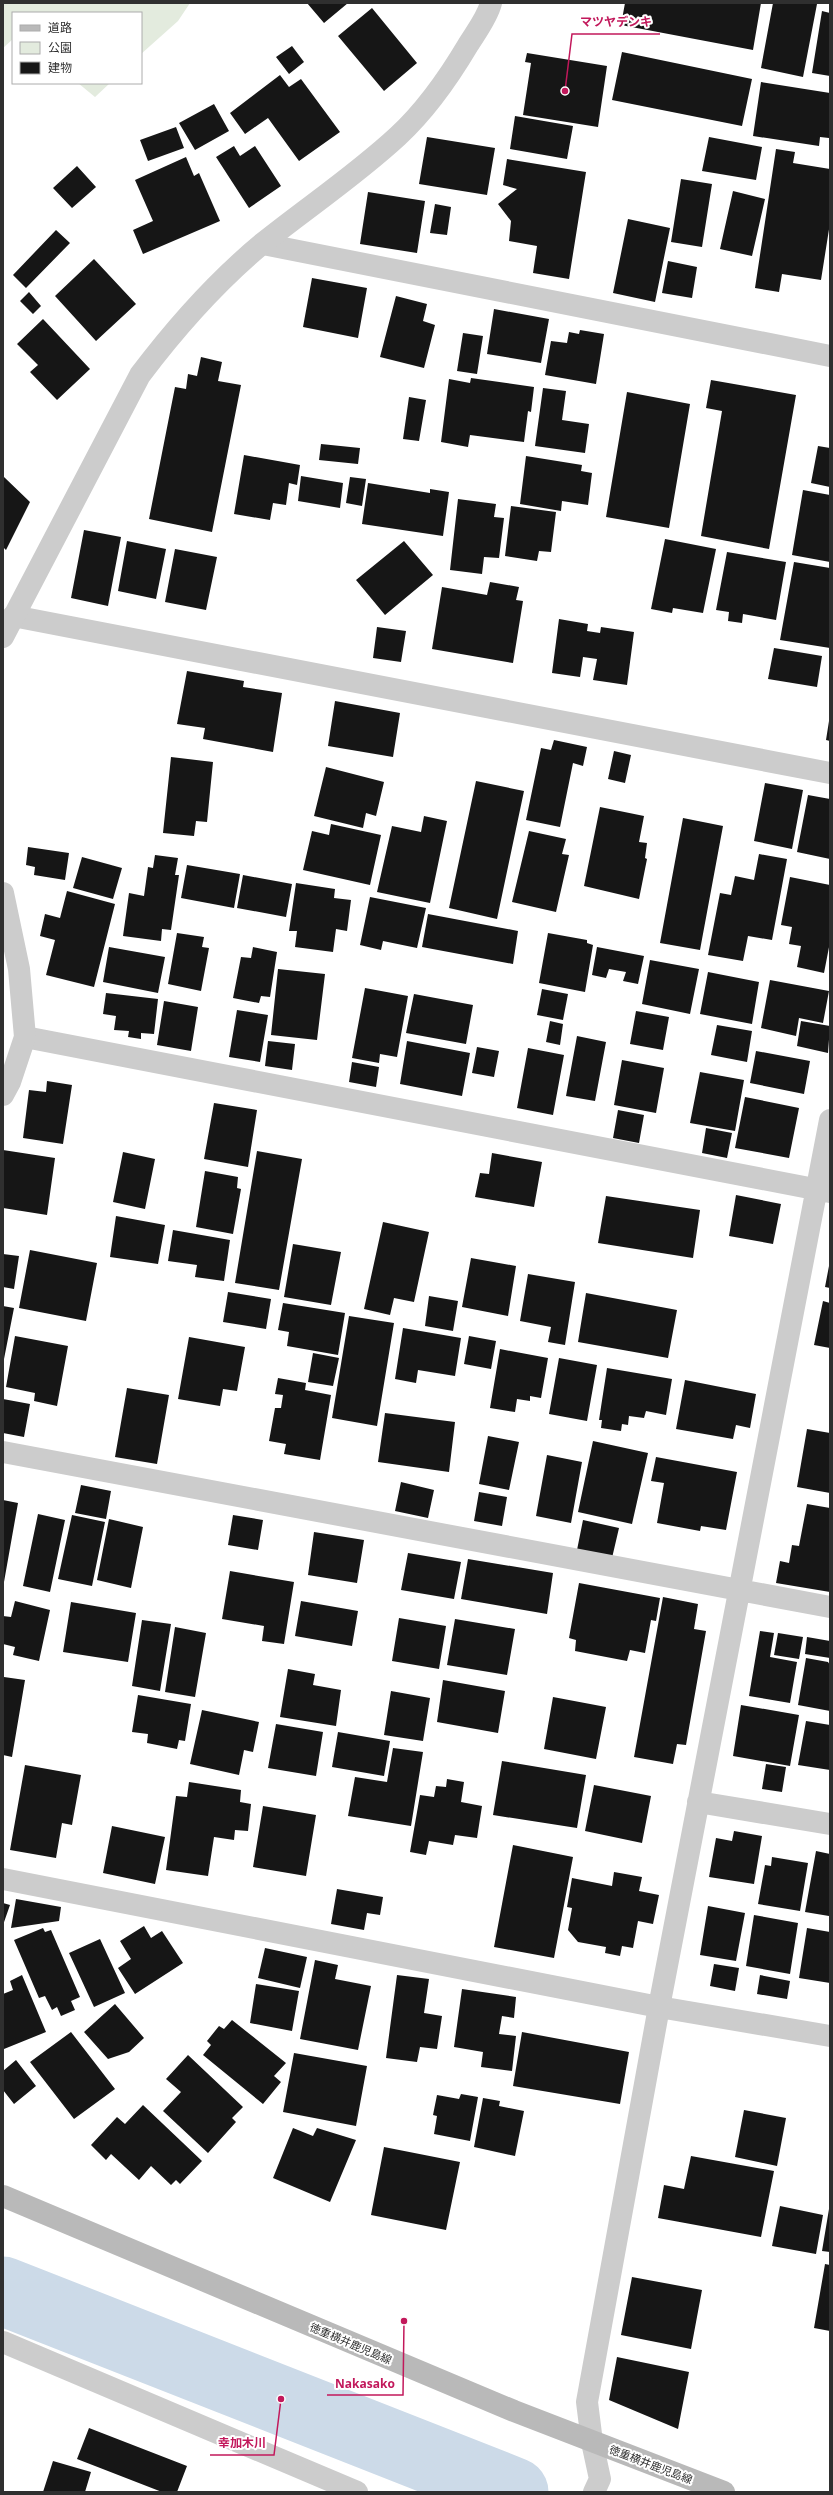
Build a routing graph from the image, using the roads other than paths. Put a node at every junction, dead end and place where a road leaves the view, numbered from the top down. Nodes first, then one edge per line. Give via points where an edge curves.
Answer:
1 (491, 3) edge
2 (263, 244) junction
3 (830, 356) edge
4 (13, 616) junction
5 (3, 637) edge
6 (830, 773) edge
7 (3, 893) edge
8 (25, 1037) junction
9 (3, 1095) edge
10 (830, 1120) edge
11 (823, 1190) edge
12 (3, 1452) edge
13 (739, 1589) junction
14 (830, 1607) edge
15 (698, 1802) junction
16 (830, 1824) edge
17 (3, 1879) edge
18 (659, 2007) junction
19 (830, 2036) edge
20 (3, 2196) edge
21 (3, 2342) edge
22 (592, 2442) junction
23 (595, 2491) edge
24 (356, 2492) edge
25 (724, 2492) edge

1 - 2 street via 462,56 432,97 399,135 358,171
2 - 3 street
2 - 4 street via 207,294 168,338 140,375
4 - 5 street
4 - 6 street
7 - 8 street via 19,968
8 - 9 street
8 - 11 street
10 - 11 street
11 - 13 street
12 - 13 street
13 - 14 street
13 - 15 street
15 - 16 street
15 - 18 street
17 - 18 street
18 - 19 street
18 - 22 street via 587,2402
20 - 22 main road, 徳重横井鹿児島線
21 - 24 street
22 - 23 street via 600,2479
22 - 25 main road, 徳重横井鹿児島線

